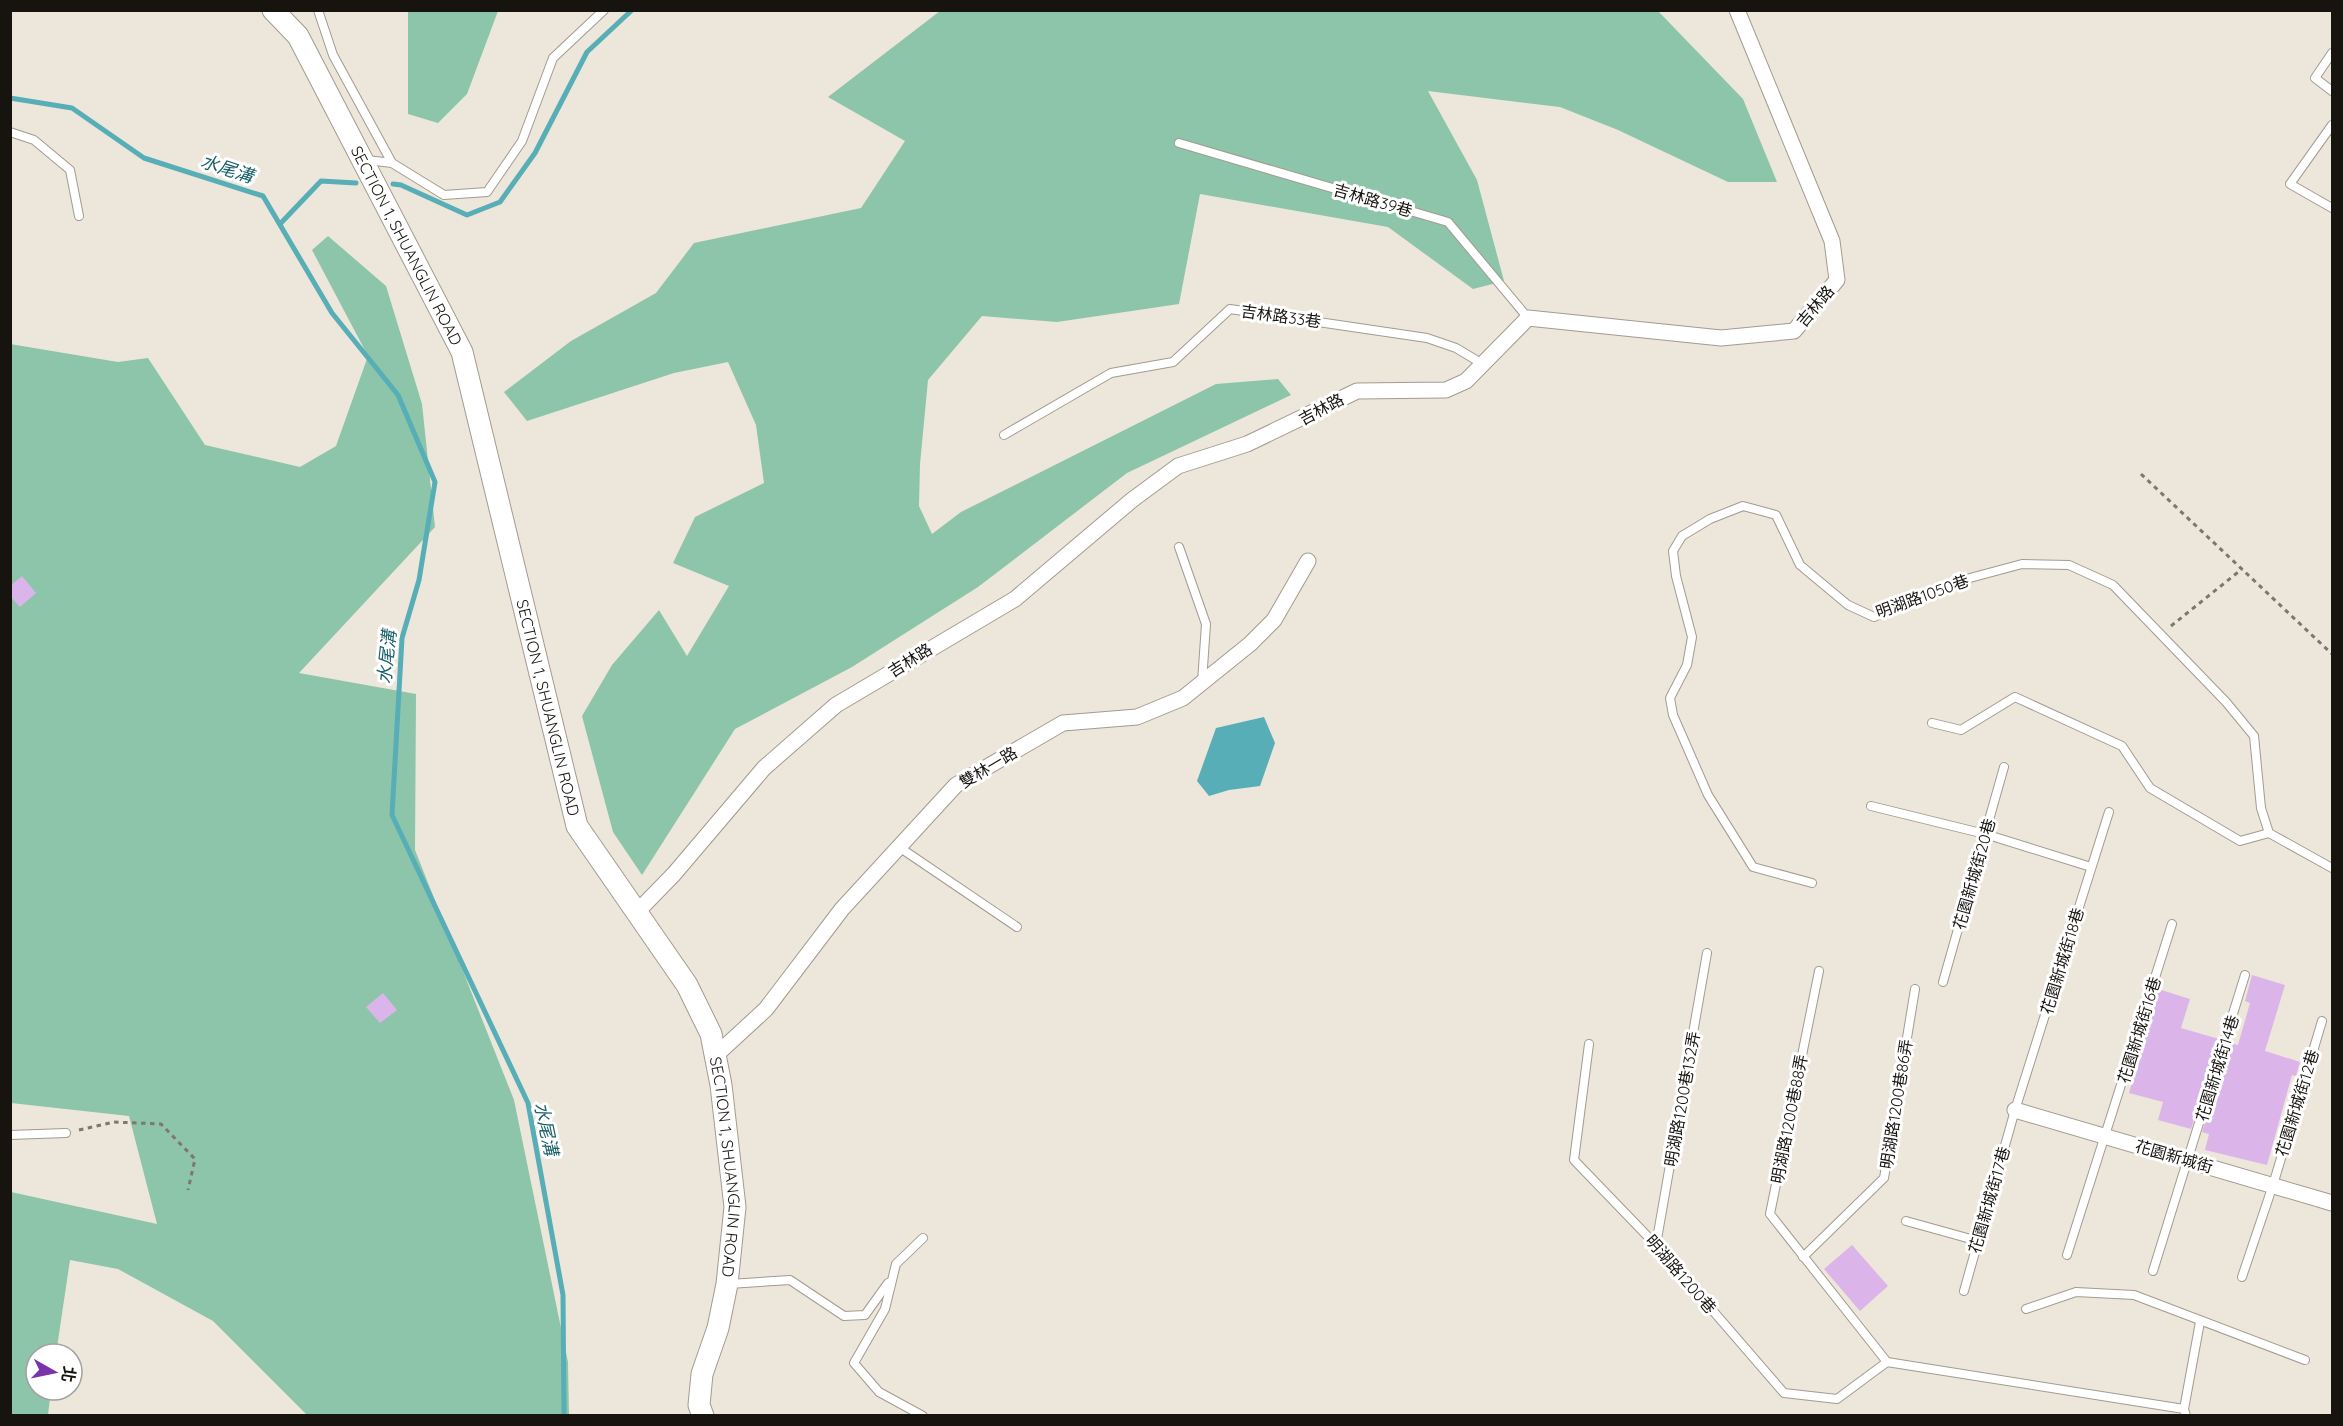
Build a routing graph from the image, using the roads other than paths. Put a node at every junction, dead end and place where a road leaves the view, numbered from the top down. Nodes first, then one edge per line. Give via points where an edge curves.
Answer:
1 (273, 10) edge
2 (318, 10) edge
3 (604, 10) edge
4 (1737, 10) edge
5 (2332, 53) edge
6 (2332, 92) edge
7 (2332, 125) edge
8 (10, 132) edge
9 (1179, 143) dead end
10 (362, 159) junction
11 (392, 163) junction
12 (2332, 208) edge
13 (79, 216) dead end
14 (1528, 318) junction
15 (1481, 363) junction
16 (1004, 435) dead end
17 (1179, 547) dead end
18 (1308, 561) dead end
19 (1202, 683) junction
20 (1932, 723) dead end
21 (2004, 767) dead end
22 (1871, 806) dead end
23 (2109, 812) dead end
24 (2270, 833) junction
25 (1985, 834) junction
26 (899, 847) junction
27 (2091, 867) junction
28 (2332, 868) edge
29 (1812, 883) dead end
30 (636, 913) junction
31 (2172, 924) dead end
32 (1017, 927) dead end
33 (1707, 953) dead end
34 (1818, 971) dead end
35 (2245, 975) dead end
36 (1943, 982) dead end
37 (1916, 989) dead end
38 (2322, 1021) dead end
39 (1589, 1044) dead end
40 (715, 1056) junction
41 (2015, 1110) junction
42 (66, 1133) road end
43 (10, 1135) edge
44 (2106, 1136) junction
45 (2189, 1160) junction
46 (2273, 1185) junction
47 (2332, 1203) edge
48 (1906, 1221) dead end
49 (923, 1238) dead end
50 (1977, 1241) junction
51 (1656, 1245) junction
52 (2067, 1255) dead end
53 (1803, 1257) junction
54 (2153, 1271) dead end
55 (2242, 1277) dead end
56 (890, 1281) junction
57 (727, 1284) junction
58 (1964, 1291) dead end
59 (2026, 1309) dead end
60 (2200, 1322) junction
61 (2305, 1360) dead end
62 (1887, 1362) junction
63 (2185, 1412) edge
64 (703, 1416) edge
65 (923, 1416) edge

1 - 10 street, SECTION 1, SHUANGLIN ROAD via 298,36
2 - 11 lane via 333,55
3 - 11 lane via 554,58 522,141 487,192 444,195
4 - 14 street, 吉林路 via 1832,241 1837,280 1794,331 1721,338
5 - 6 lane via 2314,78
7 - 12 lane via 2290,184
8 - 13 lane via 34,140 70,170
9 - 14 lane, 吉林路39巷 via 1448,222
10 - 11 lane
10 - 30 street, SECTION 1, SHUANGLIN ROAD via 462,352 577,826
14 - 15 street, 吉林路
15 - 16 lane, 吉林路33巷 via 1456,348 1427,338 1230,309 1173,362 1111,373
15 - 30 street, 吉林路 via 1466,381 1446,390 1357,391 1248,444 1178,466 1015,599 836,705 764,768
17 - 19 lane via 1206,624
18 - 19 street, 雙林一路 via 1274,620
19 - 26 street, 雙林一路 via 1183,698 1137,717 1063,723 956,785
20 - 24 lane via 1961,730 2015,697 2122,746 2150,788 2240,841
21 - 25 lane, 花園新城街20巷
22 - 25 lane
23 - 27 lane, 花園新城街18巷
24 - 28 lane
24 - 29 lane, 明湖路1050巷 via 2261,808 2254,736 2113,585 2069,565 2022,564 1955,582 1874,617 1848,605 1800,565 1776,515 1743,506 1682,536 1673,551 1692,637 1688,665 1670,698 1673,715 1708,795 1753,867
25 - 27 lane
25 - 36 lane, 花園新城街20巷
26 - 32 lane
26 - 40 street, 雙林一路 via 842,909 766,1010
27 - 41 lane, 花園新城街18巷
30 - 40 street, SECTION 1, SHUANGLIN ROAD via 687,986 711,1034
31 - 44 lane, 花園新城街16巷
33 - 51 lane, 明湖路1200巷132弄
34 - 53 lane, 明湖路1200巷88弄 via 1770,1214
35 - 45 lane, 花園新城街14巷
37 - 53 lane, 明湖路1200巷86弄 via 1884,1178
38 - 46 lane, 花園新城街12巷
39 - 51 lane, 明湖路1200巷 via 1574,1160
40 - 57 street, SECTION 1, SHUANGLIN ROAD via 735,1208
41 - 44 street, 花園新城街
41 - 50 lane, 花園新城街17巷
42 - 43 lane
44 - 45 street, 花園新城街
44 - 52 lane, 花園新城街16巷
45 - 46 street, 花園新城街
45 - 54 lane, 花園新城街14巷
46 - 47 street, 花園新城街
46 - 55 lane, 花園新城街12巷
48 - 50 lane
49 - 56 lane via 896,1264
50 - 58 lane, 花園新城街17巷
51 - 62 lane, 明湖路1200巷 via 1784,1393 1837,1399
53 - 62 lane
56 - 57 lane via 864,1314 844,1316 790,1280
56 - 65 lane via 885,1309 854,1363 879,1392
57 - 64 street, SECTION 1, SHUANGLIN ROAD via 718,1328 702,1374 699,1405
59 - 60 lane via 2076,1292 2134,1295
60 - 61 lane
60 - 63 lane
62 - 63 lane

